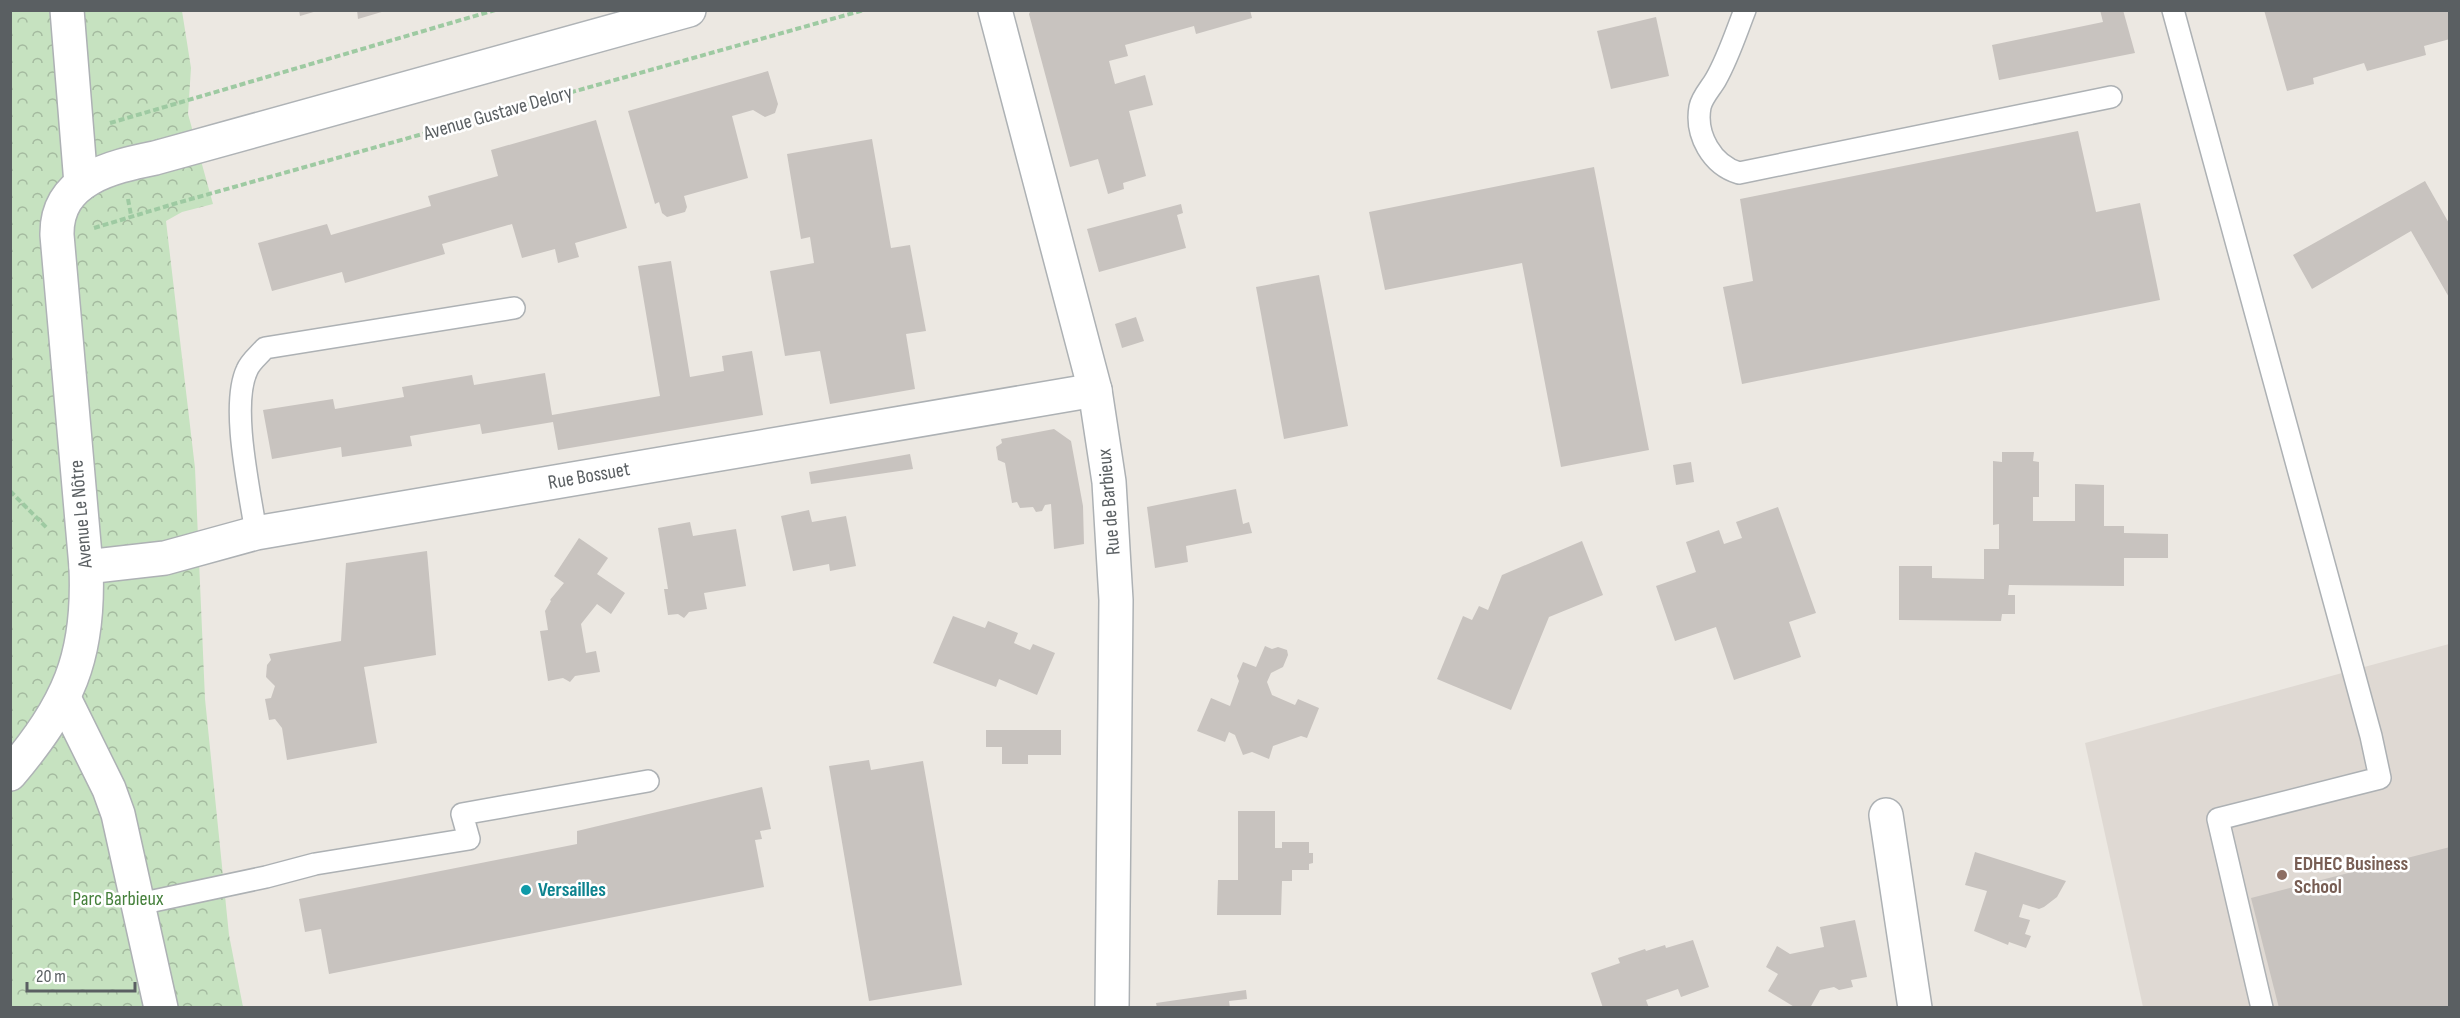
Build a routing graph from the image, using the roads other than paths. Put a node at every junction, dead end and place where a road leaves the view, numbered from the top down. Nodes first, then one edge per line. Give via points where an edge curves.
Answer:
1 (66, 10) edge
2 (689, 10) edge
3 (995, 10) edge
4 (1745, 10) edge
5 (2173, 10) edge
6 (2111, 97) dead end
7 (81, 184) junction
8 (514, 308) dead end
9 (1095, 390) junction
10 (256, 533) junction
11 (86, 567) junction
12 (64, 698) junction
13 (10, 774) edge
14 (648, 781) dead end
15 (1886, 815) dead end
16 (139, 904) junction
17 (161, 1008) edge
18 (1112, 1008) edge
19 (1915, 1008) edge
20 (2262, 1008) edge

1 - 7 street
2 - 7 street via 120,165
3 - 9 street, Rue de Barbieux
4 - 6 lane via 1717,78 1700,104 1699,120 1716,160 1739,173
5 - 20 lane via 2380,778 2218,819
7 - 11 street, Avenue Le Nôtre via 63,206 57,226
8 - 10 lane via 265,348 247,368 239,410
9 - 10 street, Rue Bossuet
9 - 18 street, Rue de Barbieux via 1109,482 1116,600
10 - 11 street, Rue Bossuet via 165,558
11 - 12 street, Avenue Le Nôtre via 84,630
12 - 13 street, Avenue Le Nôtre
12 - 16 street via 110,789
14 - 16 lane via 462,814 469,839 315,864
15 - 19 street
16 - 17 street

